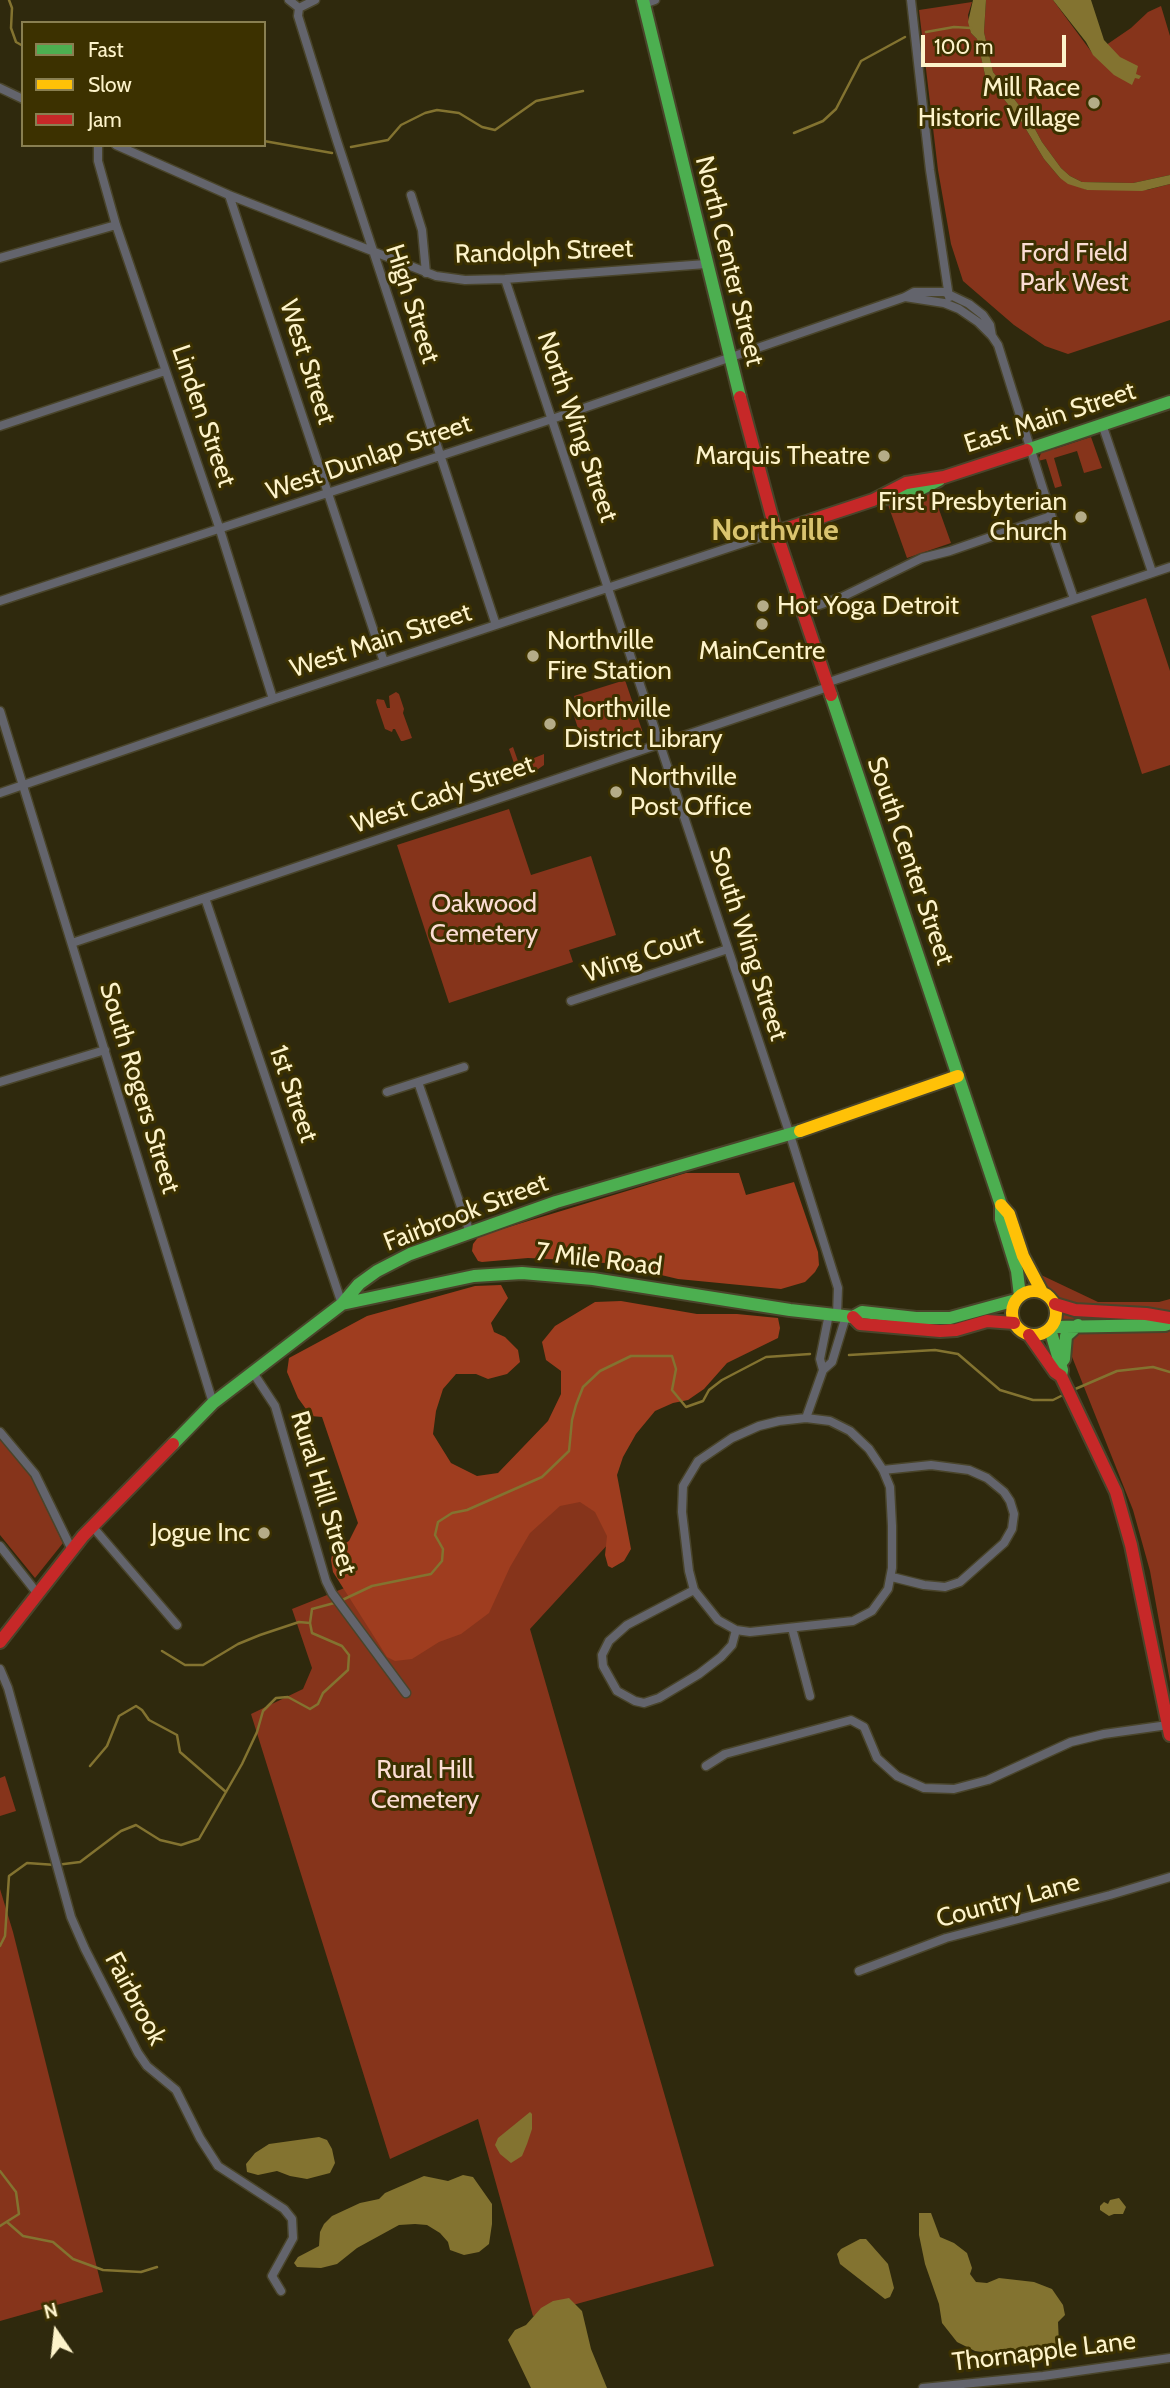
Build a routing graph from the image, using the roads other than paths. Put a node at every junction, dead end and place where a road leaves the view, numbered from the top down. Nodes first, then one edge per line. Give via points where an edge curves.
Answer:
1 (289, 0) edge
2 (316, 0) edge
3 (911, 0) edge
4 (647, 1) edge
5 (299, 8) junction
6 (0, 88) edge
7 (21, 98) edge
8 (98, 147) edge
9 (121, 147) edge
10 (229, 195) junction
11 (411, 195) dead end
12 (116, 225) junction
13 (373, 252) junction
14 (0, 258) edge
15 (706, 264) junction
16 (426, 273) junction
17 (505, 279) junction
18 (950, 294) junction
19 (905, 297) junction
20 (948, 304) junction
21 (992, 335) junction
22 (729, 358) junction
23 (165, 371) junction
24 (1170, 402) edge
25 (552, 419) junction
26 (1102, 424) junction
27 (0, 426) edge
28 (1028, 448) junction
29 (440, 456) junction
30 (328, 494) junction
31 (1051, 516) junction
32 (220, 530) junction
33 (776, 532) junction
34 (1170, 567) edge
35 (1152, 572) junction
36 (609, 588) junction
37 (1074, 599) junction
38 (0, 601) edge
39 (802, 611) junction
40 (496, 625) junction
41 (384, 662) junction
42 (827, 685) junction
43 (274, 699) junction
44 (0, 712) edge
45 (660, 743) junction
46 (23, 785) junction
47 (0, 793) edge
48 (205, 898) junction
49 (72, 943) junction
50 (728, 948) junction
51 (571, 1001) dead end
52 (105, 1050) junction
53 (464, 1067) dead end
54 (958, 1076) junction
55 (0, 1082) edge
56 (418, 1082) junction
57 (387, 1092) dead end
58 (789, 1135) junction
59 (1001, 1205) junction
60 (470, 1233) junction
61 (1042, 1292) junction
62 (1018, 1298) junction
63 (342, 1304) junction
64 (1055, 1304) junction
65 (841, 1315) junction
66 (1170, 1320) edge
67 (1014, 1323) junction
68 (1078, 1325) junction
69 (1051, 1328) junction
70 (1029, 1335) junction
71 (823, 1370) junction
72 (252, 1371) junction
73 (1062, 1375) junction
74 (213, 1404) junction
75 (806, 1418) junction
76 (0, 1432) edge
77 (883, 1470) junction
78 (92, 1526) junction
79 (0, 1546) edge
80 (72, 1550) junction
81 (892, 1577) junction
82 (694, 1590) junction
83 (37, 1593) junction
84 (177, 1625) dead end
85 (792, 1628) junction
86 (736, 1630) junction
87 (0, 1642) edge
88 (0, 1669) edge
89 (406, 1693) dead end
90 (810, 1696) dead end
91 (1169, 1730) edge
92 (706, 1766) dead end
93 (1170, 1877) edge
94 (859, 1971) dead end
95 (281, 2291) dead end
96 (1170, 2358) edge
97 (923, 2388) edge

1 - 5 street
2 - 5 street
3 - 18 street via 930,170
4 - 15 street, North Center Street
5 - 13 street, High Street
6 - 7 street
8 - 12 street, Linden Street
9 - 10 street, Randolph Street
10 - 13 street, Randolph Street
10 - 30 street, West Street
11 - 16 street via 422,230
12 - 14 street
12 - 23 street, Linden Street
13 - 16 street, Randolph Street
13 - 29 street, High Street
15 - 17 street, Randolph Street
15 - 22 street, North Center Street
16 - 17 street, Randolph Street via 455,279
17 - 25 street, North Wing Street
18 - 19 street, West Dunlap Street via 927,291
18 - 20 street
18 - 21 street via 976,309 990,325
19 - 20 street
19 - 22 street, West Dunlap Street
20 - 21 street
21 - 28 street
22 - 25 street, West Dunlap Street
22 - 33 street, North Center Street
23 - 27 street
23 - 32 street, Linden Street
24 - 26 street, East Main Street
25 - 29 street, West Dunlap Street
25 - 36 street, North Wing Street
26 - 28 street, East Main Street
26 - 35 street
28 - 31 street
28 - 33 street, East Main Street via 944,477 911,494 873,500
29 - 30 street, West Dunlap Street
29 - 40 street, High Street
30 - 32 street, West Dunlap Street
30 - 41 street, West Street
31 - 37 street
31 - 39 street via 922,558
32 - 38 street, West Dunlap Street
32 - 43 street, Linden Street
33 - 36 street, West Main Street
33 - 39 street, South Center Street
34 - 35 street, West Cady Street
35 - 37 street, West Cady Street
36 - 40 street, West Main Street
36 - 45 street, South Wing Street
37 - 42 street, West Cady Street
39 - 42 street, South Center Street
40 - 41 street, West Main Street
41 - 43 street, West Main Street
42 - 45 street, West Cady Street
42 - 54 street, South Center Street
43 - 46 street, West Main Street
44 - 46 street, South Rogers Street
45 - 48 street, West Cady Street
45 - 50 street, South Wing Street
46 - 47 street, West Main Street
46 - 49 street, South Rogers Street
48 - 49 street, West Cady Street
48 - 63 street, 1st Street
49 - 52 street, South Rogers Street
50 - 51 street, Wing Court
50 - 58 street, South Wing Street
52 - 55 street
52 - 74 street, South Rogers Street
53 - 56 street
54 - 58 street, Fairbrook Street
54 - 59 street, South Center Street
56 - 57 street
56 - 60 street
58 - 60 street, Fairbrook Street via 556,1202
58 - 65 street, South Wing Street via 838,1288
59 - 61 street, South Center Street
59 - 62 street, South Center Street via 1017,1270
60 - 63 street, Fairbrook Street via 393,1262 365,1279
61 - 62 street via 1031,1291
61 - 64 street
62 - 65 street, 7 Mile Road via 950,1318 862,1312
62 - 67 street via 1012,1311
63 - 65 street, 7 Mile Road via 474,1276 522,1273
63 - 72 street, Fairbrook Street
64 - 66 street
64 - 69 street via 1057,1315
65 - 67 street, 7 Mile Road via 860,1324 940,1331 987,1321
65 - 71 street via 832,1362
65 - 71 street via 820,1359
66 - 68 street via 1165,1325
67 - 70 street
68 - 69 street
68 - 73 street via 1066,1336
69 - 70 street via 1038,1336
69 - 73 street
70 - 73 street
71 - 75 street
72 - 74 street, Fairbrook Street
72 - 89 street, Rural Hill Street via 275,1406 326,1581
73 - 91 street via 1123,1514
74 - 78 street, Fairbrook Street
75 - 77 street via 830,1421 850,1431 869,1448
75 - 82 street via 779,1420 743,1433 707,1453 691,1469 681,1501
76 - 80 street via 34,1474
77 - 81 street via 890,1487
77 - 81 street via 930,1465 969,1470 1004,1492 1014,1514 1004,1543 960,1582 945,1587
78 - 80 street, Fairbrook Street
78 - 84 street
79 - 83 street
80 - 83 street, Fairbrook Street
81 - 85 street via 882,1600 862,1618
82 - 86 street via 718,1620
82 - 86 street via 627,1625 609,1641 602,1655 603,1666 617,1690 644,1703 659,1698 721,1657 732,1645
83 - 87 street, Fairbrook Street
85 - 86 street
85 - 90 street
88 - 95 street, Fairbrook via 71,1917 142,2060 176,2090 218,2166 292,2219 293,2238 272,2276
91 - 92 street via 1104,1734 1071,1742 988,1780 954,1789 924,1788 897,1776 877,1758 864,1727 851,1720 725,1754
93 - 94 street, Country Lane via 946,1938
96 - 97 street, Thornapple Lane

